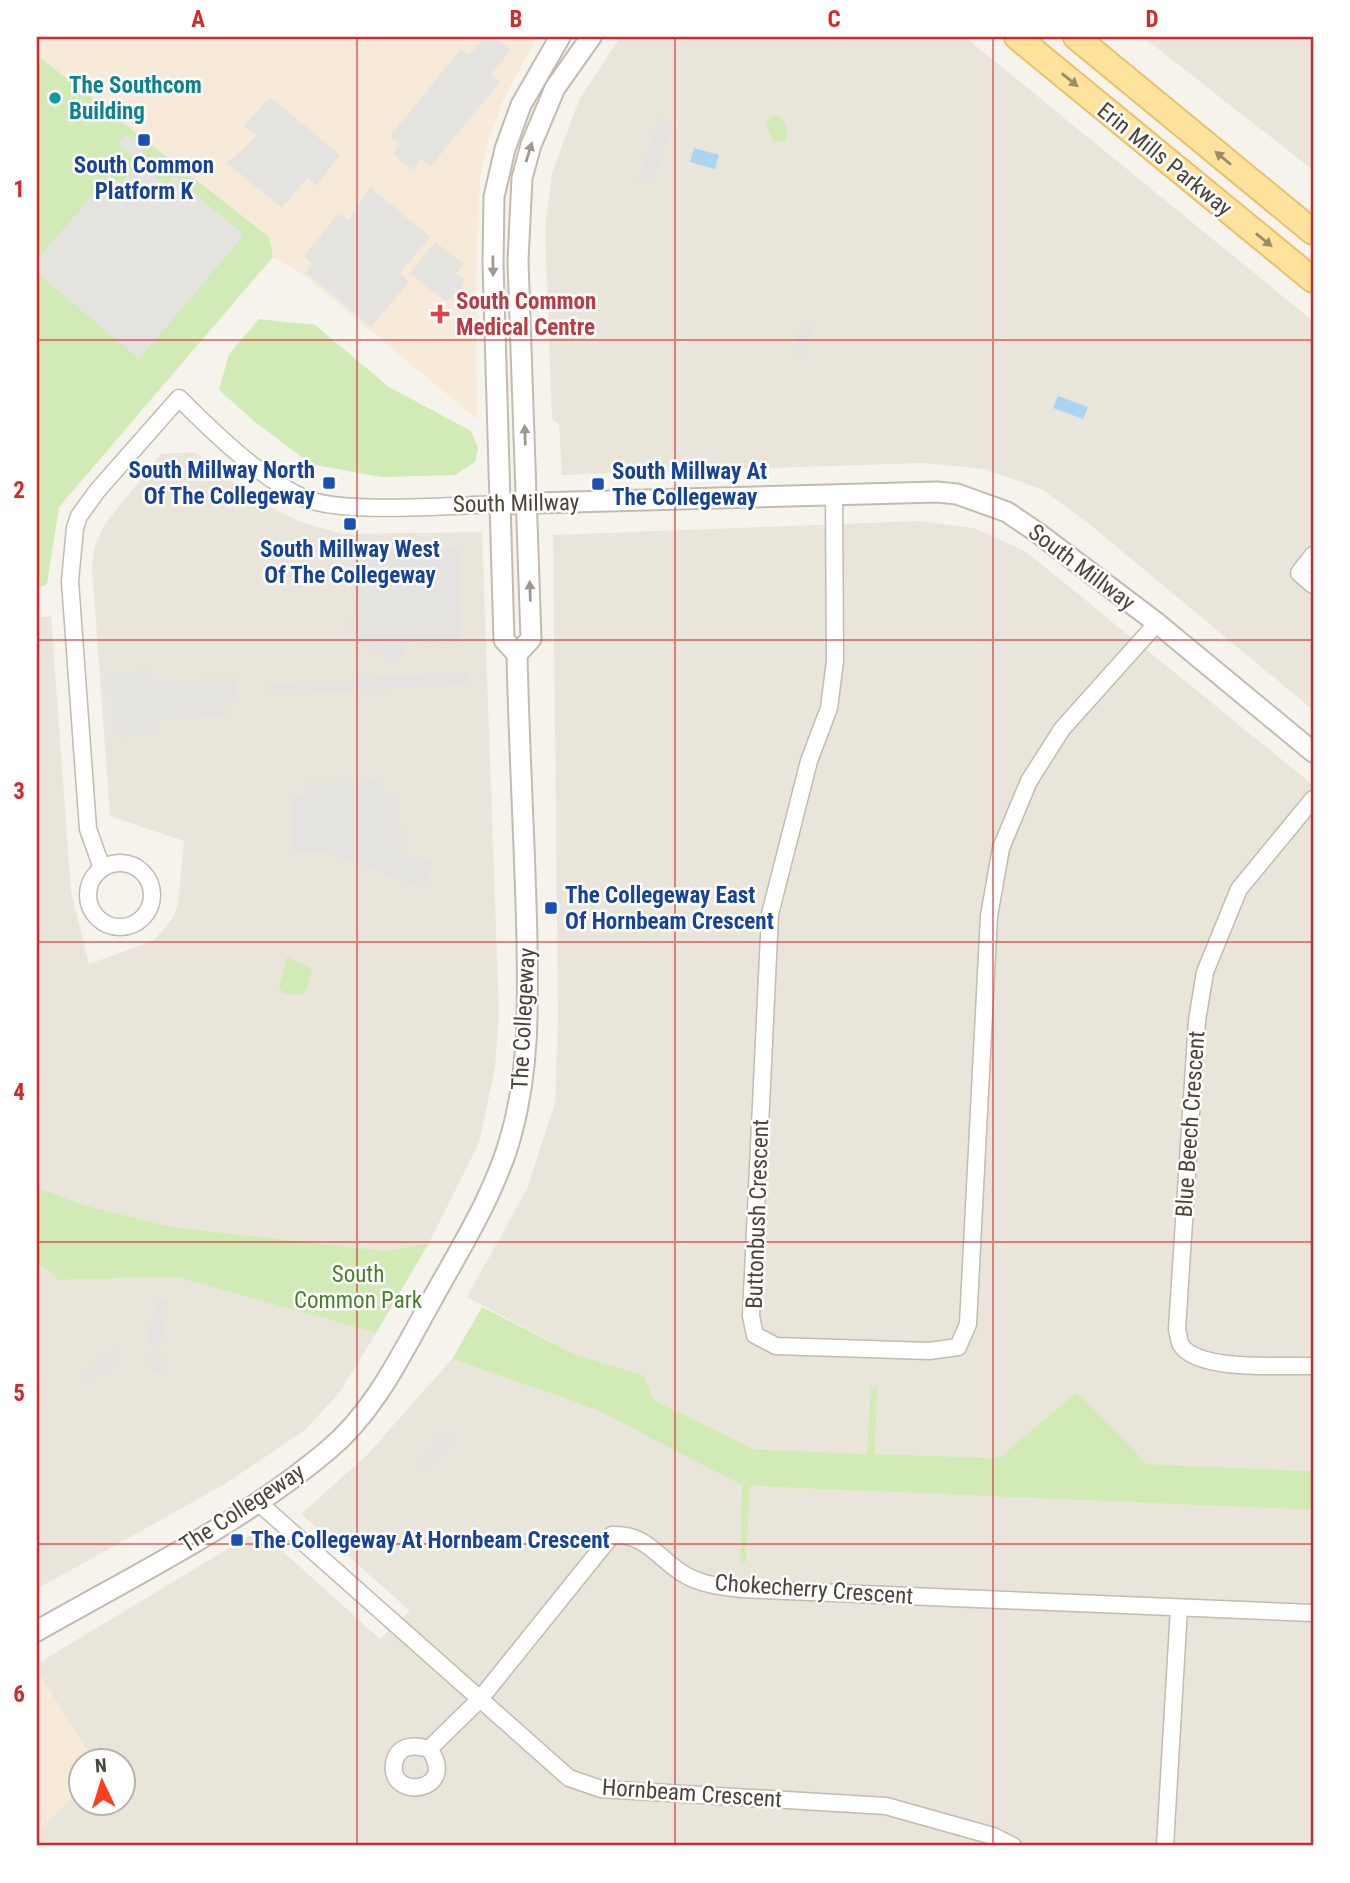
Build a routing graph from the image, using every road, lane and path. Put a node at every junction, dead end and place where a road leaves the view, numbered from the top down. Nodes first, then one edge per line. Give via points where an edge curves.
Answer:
1 (561, 37) edge
2 (592, 37) edge
3 (1017, 37) edge
4 (1076, 37) edge
5 (1313, 232) edge
6 (1313, 280) edge
7 (834, 495) junction
8 (527, 503) junction
9 (500, 504) junction
10 (1313, 555) edge
11 (1313, 585) edge
12 (1157, 623) junction
13 (517, 654) junction
14 (1313, 752) edge
15 (1313, 799) edge
16 (102, 868) junction
17 (1313, 1366) edge
18 (259, 1503) junction
19 (1179, 1608) junction
20 (1313, 1614) edge
21 (37, 1631) edge
22 (480, 1699) junction
23 (429, 1749) dead end
24 (1013, 1846) edge
25 (1165, 1846) edge

1 -> 9 street, The Collegeway via 521,105 494,197
8 -> 2 street, The Collegeway via 518,261 522,178 555,88
3 -> 6 main road, Erin Mills Parkway
5 -> 4 main road, Erin Mills Parkway
7 - 8 street, South Millway
7 - 12 street, South Millway via 937,492 957,494 1007,512
7 - 12 street, Buttonbush Crescent via 835,661 829,708 809,761 770,914 751,1316 755,1335 776,1346 929,1351 958,1347 968,1324 989,916 1001,848 1028,781 1062,729
8 - 9 street, South Millway
13 -> 8 street, The Collegeway via 531,639
9 - 13 street, The Collegeway via 504,640
9 - 16 street, South Millway via 364,506 304,498 260,469 178,398 97,491 75,528 70,581 88,829
10 - 11 street via 1299,573
12 - 14 street, South Millway
13 - 18 street, The Collegeway via 528,1019 521,1097 512,1135 475,1222 372,1403 327,1451
15 - 17 street, Blue Beech Crescent via 1239,889 1205,972 1197,1021 1177,1329 1180,1344 1192,1355 1213,1363
16 - 16 street via 89,886 95,915 122,927 140,920 152,894 146,876 130,864
18 - 21 street, The Collegeway
18 - 22 street, Hornbeam Crescent
19 - 20 street, Chokecherry Crescent
19 - 22 street, Chokecherry Crescent via 716,1586 687,1576 630,1534 612,1535
19 - 25 street
22 - 23 street, Chokecherry Crescent
22 - 24 street, Hornbeam Crescent via 569,1778 601,1790 886,1806 993,1836

